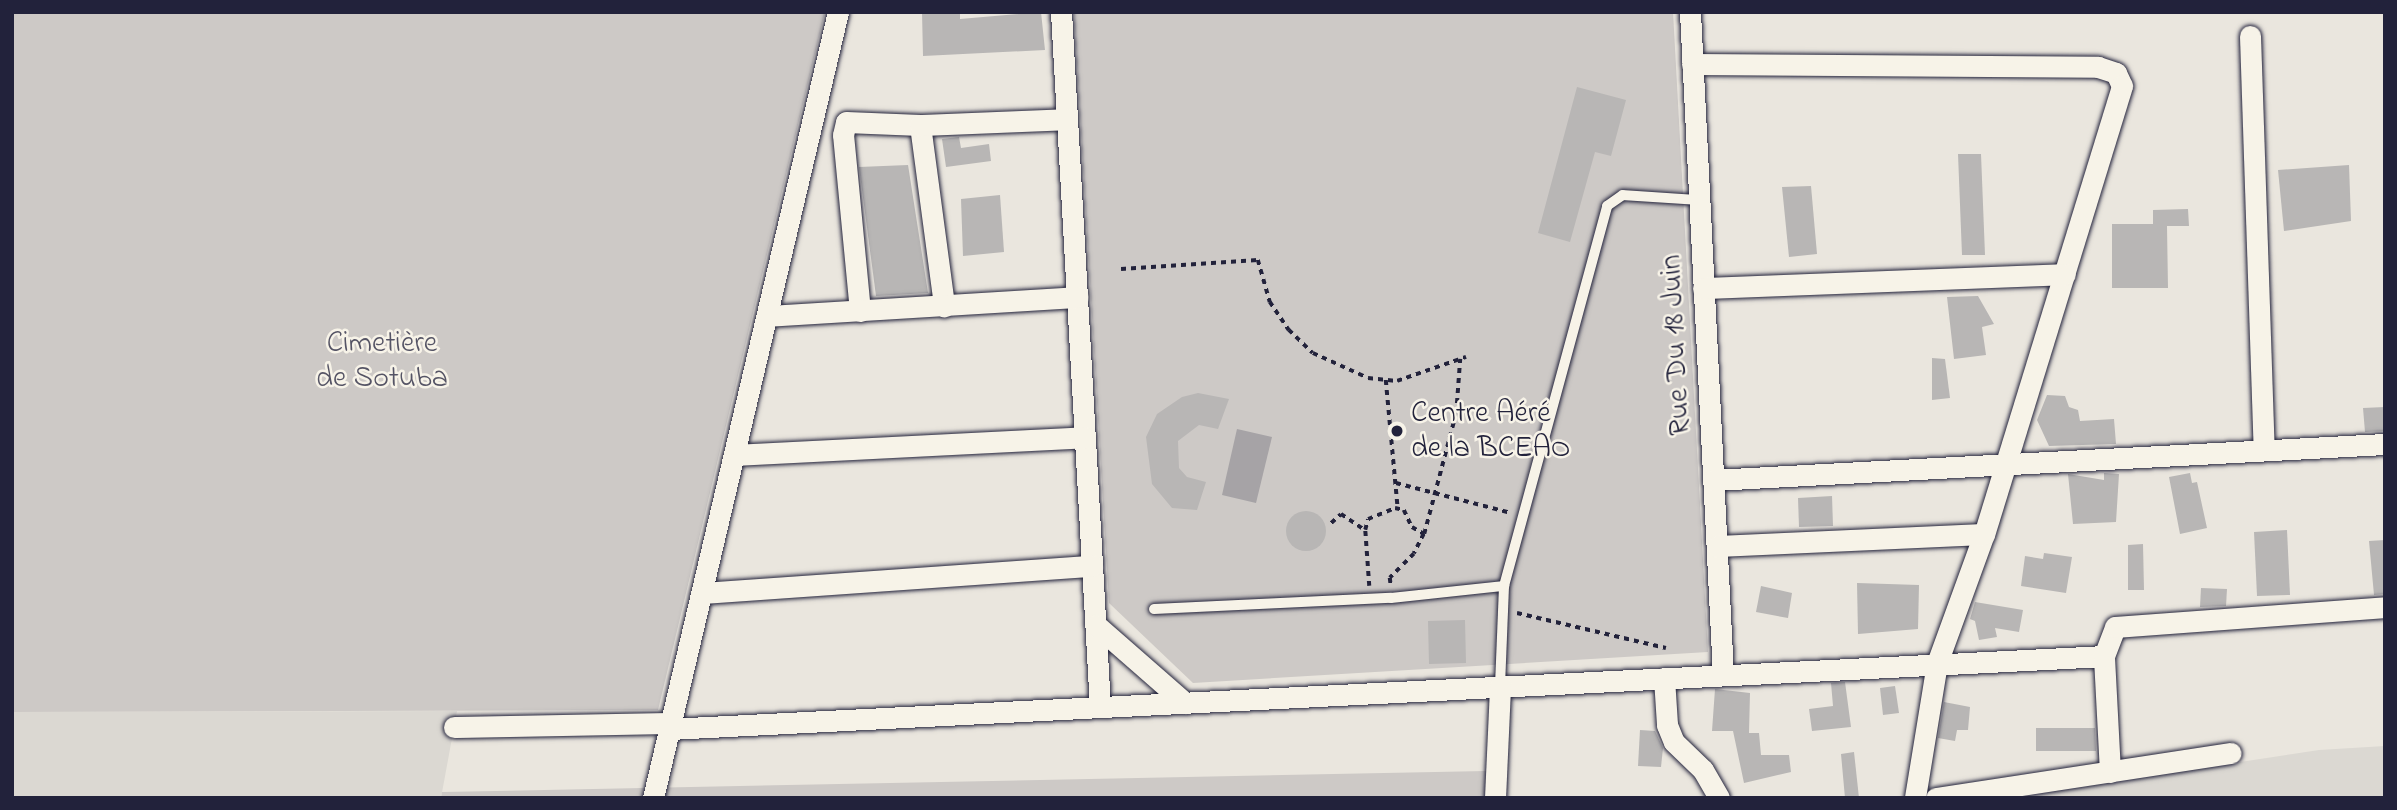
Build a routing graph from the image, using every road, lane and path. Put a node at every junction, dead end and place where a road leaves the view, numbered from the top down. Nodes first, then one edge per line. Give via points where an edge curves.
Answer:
1 (838, 12) edge
2 (1061, 12) edge
3 (1689, 12) edge
4 (2250, 36) dead end
5 (1692, 64) junction
6 (1067, 120) junction
7 (920, 125) junction
8 (1699, 200) junction
9 (1121, 269) dead end
10 (2065, 274) junction
11 (1703, 288) junction
12 (1077, 297) junction
13 (944, 306) junction
14 (860, 311) junction
15 (766, 316) junction
16 (1466, 357) dead end
17 (1460, 359) junction
18 (1386, 380) junction
19 (1085, 437) junction
20 (2385, 444) edge
21 (2264, 450) junction
22 (734, 455) junction
23 (2006, 464) junction
24 (1713, 480) junction
25 (1396, 483) junction
26 (1435, 493) junction
27 (1398, 509) junction
28 (1523, 516) junction
29 (1331, 523) dead end
30 (1364, 530) junction
31 (1424, 534) junction
32 (1984, 534) junction
33 (1717, 546) junction
34 (1092, 566) junction
35 (1390, 579) dead end
36 (1504, 586) junction
37 (702, 593) junction
38 (1370, 598) junction
39 (2385, 607) edge
40 (1154, 609) dead end
41 (1501, 610) junction
42 (1096, 625) junction
43 (1666, 648) dead end
44 (2104, 656) junction
45 (1937, 663) junction
46 (1723, 675) junction
47 (1664, 678) junction
48 (1500, 686) junction
49 (1185, 703) junction
50 (1100, 707) junction
51 (670, 726) junction
52 (454, 727) dead end
53 (2231, 753) dead end
54 (2110, 772) junction
55 (653, 798) edge
56 (1496, 798) edge
57 (1719, 798) edge
58 (1914, 798) edge
59 (1936, 798) edge

1 - 15 street
2 - 6 street
3 - 5 street, Rue Du 18 Juin
4 - 21 street
5 - 8 street, Rue Du 18 Juin
5 - 10 street via 2098,67 2116,73 2122,86
6 - 7 street
6 - 12 street
7 - 13 street
7 - 14 street via 846,122 842,135
8 - 11 street, Rue Du 18 Juin
8 - 28 lane via 1623,195 1607,206
9 - 18 path via 1258,260 1270,302 1313,353 1368,378
10 - 11 street
10 - 23 street
11 - 24 street, Rue Du 18 Juin
12 - 13 street
12 - 19 street
13 - 14 street
14 - 15 street
15 - 22 street
16 - 17 path
17 - 18 path via 1431,371
17 - 26 path via 1457,413
18 - 25 path
19 - 22 street
19 - 34 street
20 - 21 street
21 - 23 street
22 - 37 street
23 - 24 street
23 - 32 street
24 - 33 street, Rue Du 18 Juin
25 - 26 path
25 - 27 path
26 - 28 path
26 - 31 path
27 - 30 path via 1368,519
27 - 31 path
28 - 36 lane
29 - 30 path via 1341,514
30 - 38 path
31 - 35 path via 1414,554
32 - 33 street
32 - 45 street
33 - 46 street, Rue Du 18 Juin
34 - 37 street
34 - 42 street
36 - 38 lane
36 - 41 lane
37 - 51 street
38 - 40 lane
39 - 44 street via 2120,626 2111,631
41 - 43 path
41 - 48 lane
42 - 49 street
42 - 50 street
44 - 45 street
44 - 54 street
45 - 46 street
45 - 58 street
46 - 47 street
47 - 48 street
47 - 57 street via 1667,725 1674,742 1703,770
48 - 49 street
48 - 56 street
49 - 50 street
50 - 51 street
51 - 52 street
51 - 55 street
53 - 54 street
54 - 59 street

